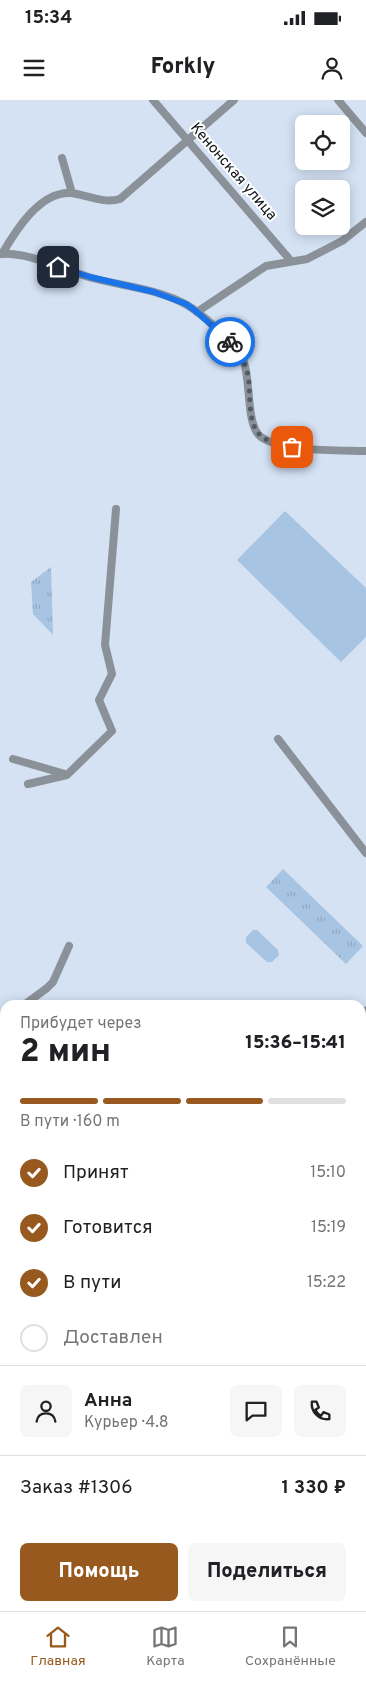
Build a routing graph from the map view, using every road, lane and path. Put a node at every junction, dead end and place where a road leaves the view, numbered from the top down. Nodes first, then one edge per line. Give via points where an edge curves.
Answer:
1 (153, 100) edge
2 (234, 100) edge
3 (338, 100) edge
4 (366, 133) edge
5 (188, 140) junction
6 (62, 158) dead end
7 (72, 193) junction
8 (366, 222) edge
9 (1, 254) edge
10 (292, 261) junction
11 (197, 312) junction
12 (366, 451) edge
13 (116, 509) dead end
14 (278, 739) dead end
15 (13, 759) dead end
16 (67, 775) junction
17 (28, 784) dead end
18 (366, 853) edge
19 (69, 946) dead end
20 (31, 1000) edge

1 - 5 street, Кенонская улица
2 - 5 street
3 - 4 street
5 - 7 street via 120,199 110,202
5 - 10 street, Кенонская улица
6 - 7 street
7 - 9 street via 52,197 34,208
8 - 10 street via 342,241 307,259
9 - 11 street via 26,256 90,277 154,292 186,304
10 - 11 street via 266,266
11 - 12 street via 241,354 248,375 253,423 260,436 282,445
13 - 16 street via 105,646 112,674 99,700 112,731
14 - 18 street
15 - 16 street
16 - 17 street
19 - 20 street via 53,982

